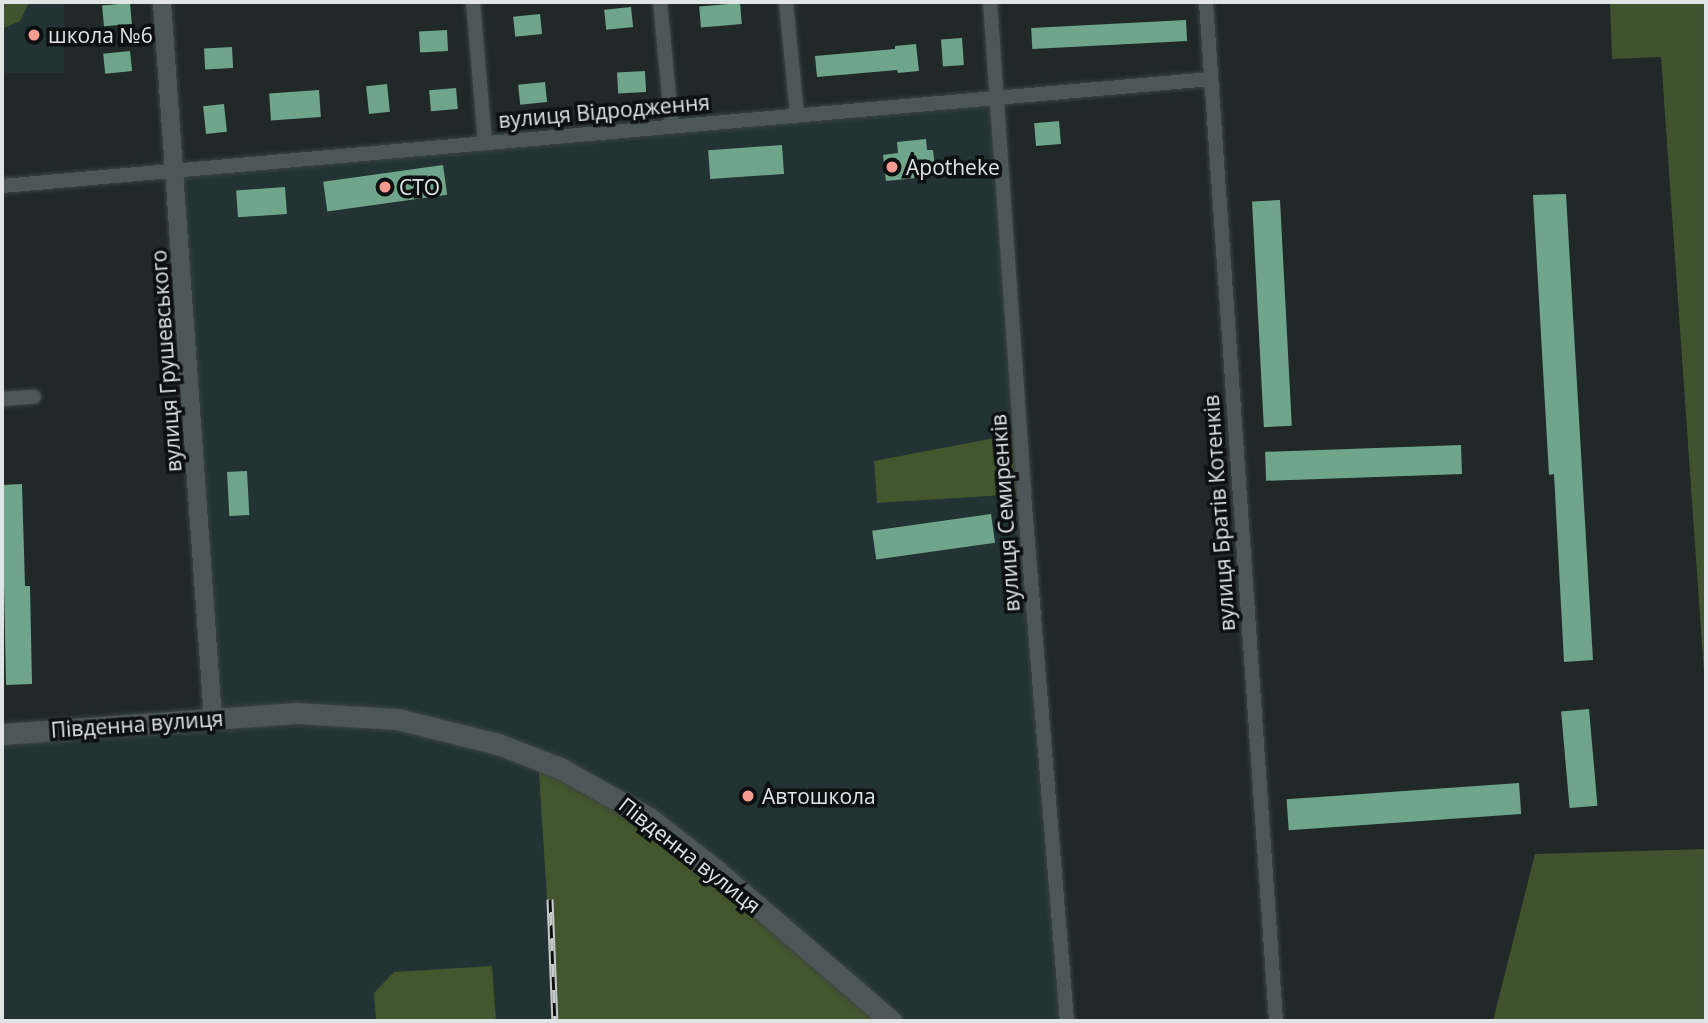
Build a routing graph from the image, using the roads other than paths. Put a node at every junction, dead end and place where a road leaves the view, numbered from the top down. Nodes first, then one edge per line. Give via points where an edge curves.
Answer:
1 (162, 2) edge
2 (472, 2) edge
3 (660, 2) edge
4 (786, 2) edge
5 (990, 2) edge
6 (1206, 2) edge
7 (1210, 79) junction
8 (997, 97) junction
9 (797, 115) junction
10 (672, 126) junction
11 (485, 143) junction
12 (175, 170) junction
13 (2, 186) edge
14 (34, 397) dead end
15 (2, 399) edge
16 (213, 718) junction
17 (2, 734) edge
18 (891, 1021) edge
19 (1067, 1021) edge
20 (1276, 1021) edge

1 - 12 street, вулиця Грушевського
2 - 11 street
3 - 10 street
4 - 9 street
5 - 8 street, вулиця Семиренків
6 - 7 street, вулиця Братів Котенків
7 - 8 street, вулиця Відродження
7 - 20 street, вулиця Братів Котенків
8 - 9 street, вулиця Відродження
8 - 19 street, вулиця Семиренків
9 - 10 street, вулиця Відродження
10 - 11 street, вулиця Відродження
11 - 12 street, вулиця Відродження
12 - 13 street, вулиця Відродження
12 - 16 street, вулиця Грушевського
14 - 15 street
16 - 17 main road, Південна вулиця
16 - 18 main road, Південна вулиця via 296,713 397,719 498,744 560,768 649,818

